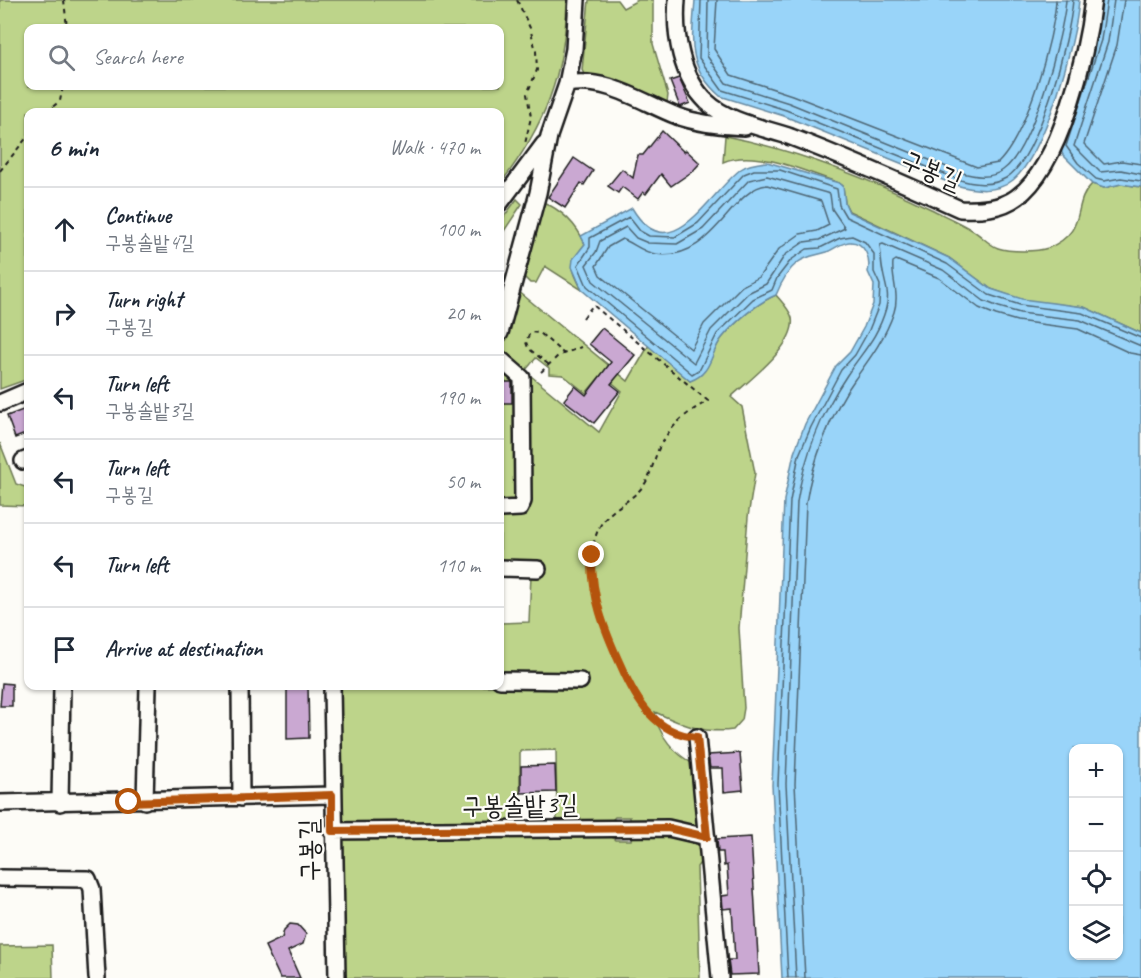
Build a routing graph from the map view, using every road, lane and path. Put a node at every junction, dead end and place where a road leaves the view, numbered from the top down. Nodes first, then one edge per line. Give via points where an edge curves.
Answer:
1 (64, 0) edge
2 (517, 0) edge
3 (577, 0) edge
4 (677, 0) edge
5 (1093, 0) edge
6 (67, 24) edge
7 (567, 84) junction
8 (62, 90) edge
9 (51, 108) edge
10 (763, 128) junction
11 (549, 136) junction
12 (24, 141) edge
13 (525, 149) dead end
14 (0, 171) edge
15 (504, 197) edge
16 (504, 318) edge
17 (583, 318) dead end
18 (581, 347) dead end
19 (564, 354) junction
20 (504, 362) edge
21 (548, 364) junction
22 (541, 372) dead end
23 (24, 393) edge
24 (0, 403) edge
25 (504, 509) edge
26 (504, 568) edge
27 (538, 569) dead end
28 (504, 680) edge
29 (580, 681) dead end
30 (62, 690) edge
31 (148, 690) edge
32 (240, 690) edge
33 (332, 690) edge
34 (697, 737) joint
35 (332, 795) junction
36 (241, 798) junction
37 (146, 801) junction
38 (0, 803) edge
39 (60, 803) junction
40 (332, 831) junction
41 (707, 837) junction
42 (0, 878) edge
43 (97, 978) edge
44 (337, 978) edge
45 (720, 978) edge

1 - 6 path
2 - 13 path via 536,51 537,70 527,94 531,117
3 - 7 street
4 - 10 street, 구봉길 via 676,28 691,82 708,103 726,115
5 - 10 street, 구봉길 via 1090,27 1048,161 1016,199 997,207 960,209
7 - 10 street, 구봉길 via 605,85 694,121
7 - 11 street
8 - 9 path via 60,101
11 - 15 street
11 - 16 street
12 - 14 path
17 - 34 path via 593,305 708,401 688,412 669,432 644,484 605,519 592,555 593,587 600,615 632,691 652,718 677,733
18 - 19 path
19 - 21 path
19 - 21 path via 540,333 530,332 528,348
20 - 25 street via 522,378 523,501 520,508
21 - 22 path
23 - 24 street
26 - 27 street
28 - 29 street
30 - 39 street
31 - 37 street
32 - 36 street
33 - 35 street, 구봉길
34 - 41 street
35 - 36 street
35 - 40 street, 구봉길
36 - 37 street
37 - 39 street
38 - 39 street
40 - 41 street, 구봉솔밭3길 via 668,828
40 - 44 street, 구봉길
41 - 45 street
42 - 43 street via 88,879 92,889

